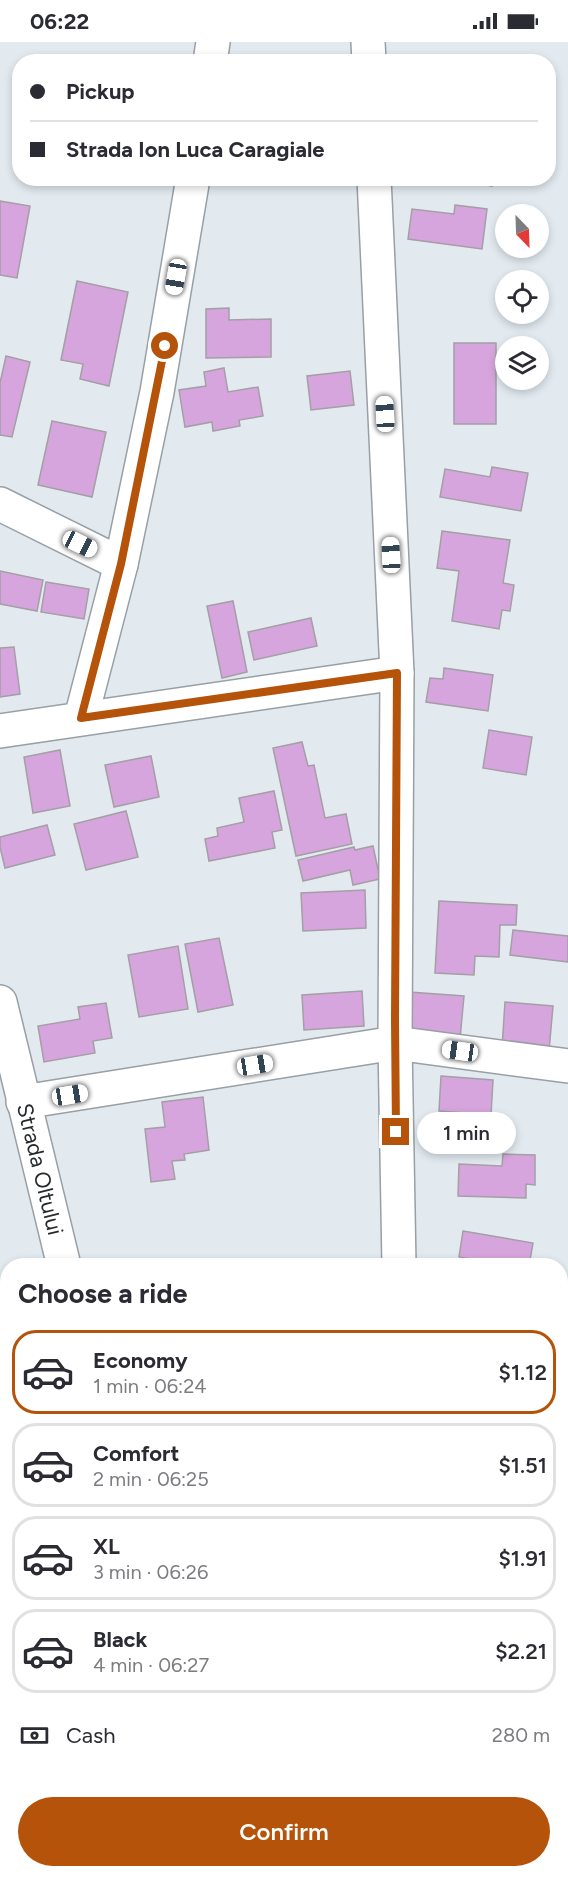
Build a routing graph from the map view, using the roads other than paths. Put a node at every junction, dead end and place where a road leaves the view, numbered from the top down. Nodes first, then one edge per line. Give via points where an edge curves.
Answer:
1 (191, 186) edge
2 (374, 186) edge
3 (0, 504) edge
4 (121, 564) junction
5 (397, 673) junction
6 (81, 718) junction
7 (0, 731) edge
8 (0, 1002) edge
9 (395, 1042) junction
10 (568, 1066) edge
11 (23, 1102) junction
12 (62, 1258) edge
13 (399, 1258) edge

1 - 4 street via 157,392
2 - 5 street
3 - 4 street
4 - 6 street
5 - 6 street
5 - 9 street
6 - 7 street
8 - 11 street, Strada Oltului
9 - 10 street
9 - 11 street
9 - 13 street
11 - 12 street, Strada Oltului

